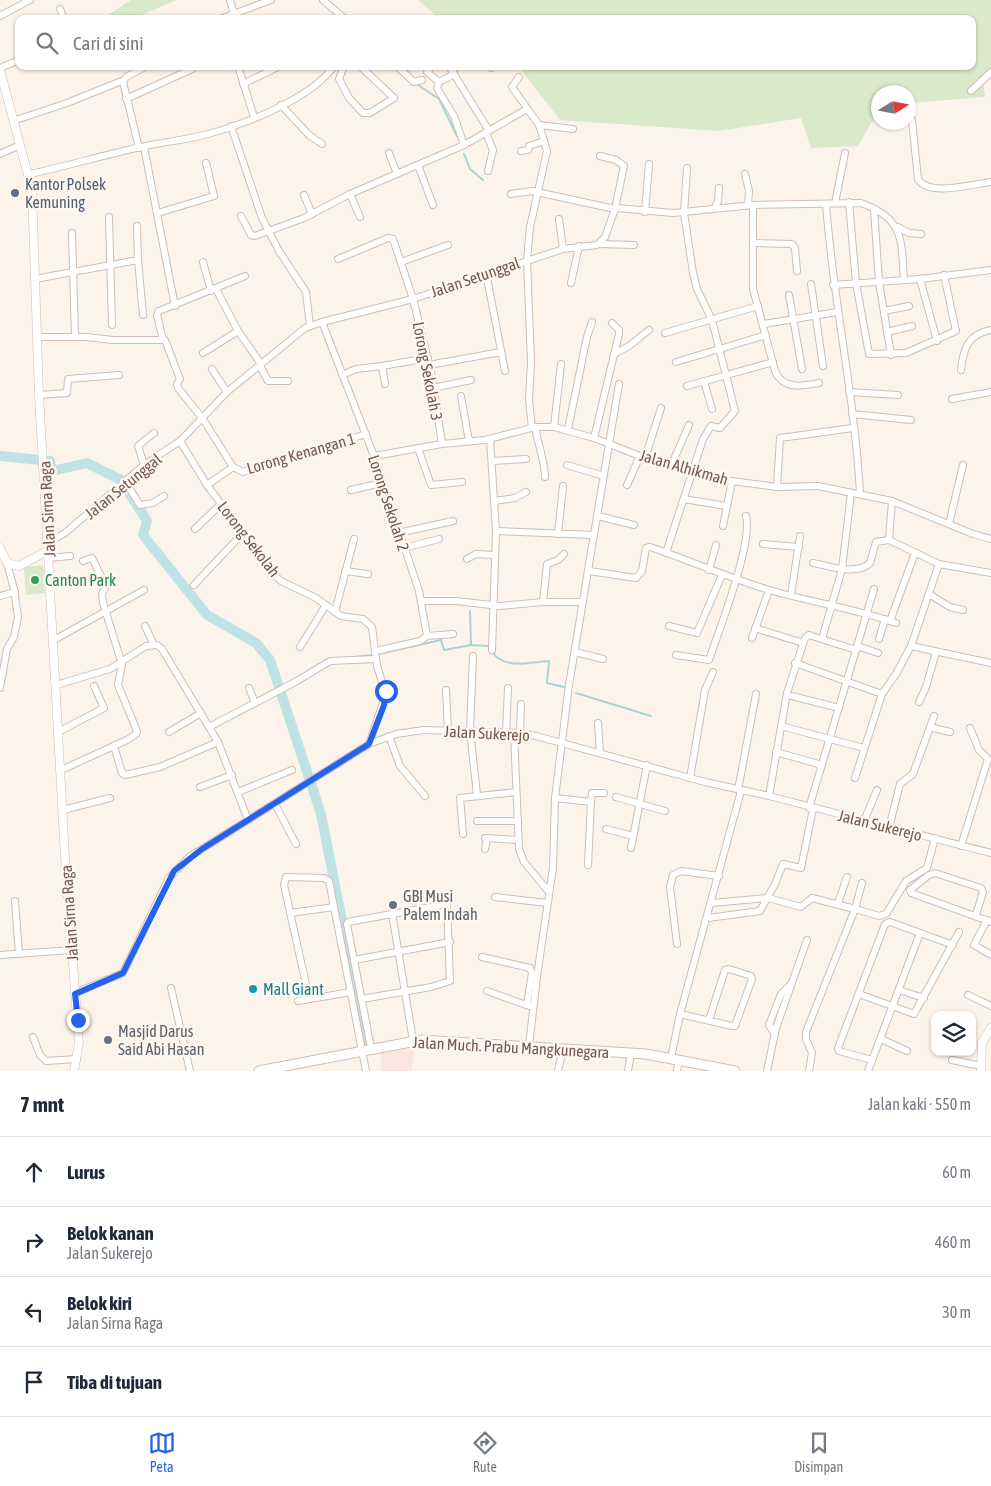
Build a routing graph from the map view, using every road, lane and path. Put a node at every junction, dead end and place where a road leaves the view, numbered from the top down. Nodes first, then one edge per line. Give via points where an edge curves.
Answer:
1 (30, 0) edge
2 (230, 0) edge
3 (271, 0) edge
4 (322, 0) edge
5 (19, 2) edge
6 (60, 9) dead end
7 (234, 14) joint
8 (62, 15) edge
9 (340, 15) edge
10 (0, 16) edge
11 (15, 62) edge
12 (0, 69) edge
13 (140, 70) edge
14 (190, 70) edge
15 (239, 70) edge
16 (272, 70) edge
17 (330, 70) edge
18 (342, 70) edge
19 (364, 70) edge
20 (401, 70) edge
21 (429, 70) edge
22 (452, 70) edge
23 (991, 72) edge
24 (519, 78) dead end
25 (124, 80) junction
26 (422, 80) dead end
27 (439, 82) junction
28 (243, 84) junction
29 (971, 91) dead end
30 (3, 94) edge
31 (126, 98) junction
32 (281, 105) junction
33 (527, 109) junction
34 (254, 117) junction
35 (13, 121) junction
36 (539, 124) junction
37 (231, 126) junction
38 (573, 129) dead end
39 (913, 130) edge
40 (487, 132) junction
41 (544, 141) junction
42 (322, 144) dead end
43 (20, 145) junction
44 (464, 145) junction
45 (141, 147) junction
46 (520, 151) dead end
47 (389, 153) dead end
48 (845, 153) dead end
49 (0, 154) edge
50 (600, 156) dead end
51 (206, 163) dead end
52 (649, 164) dead end
53 (418, 165) junction
54 (687, 168) dead end
55 (488, 171) dead end
56 (30, 174) junction
57 (397, 174) junction
58 (745, 174) dead end
59 (991, 182) edge
60 (719, 188) dead end
61 (537, 193) junction
62 (350, 194) junction
63 (511, 194) dead end
64 (304, 195) dead end
65 (850, 202) junction
66 (835, 203) junction
67 (826, 204) junction
68 (750, 205) junction
69 (433, 206) dead end
70 (715, 208) junction
71 (615, 209) junction
72 (874, 209) junction
73 (645, 212) junction
74 (158, 213) junction
75 (684, 213) junction
76 (312, 214) junction
77 (241, 216) dead end
78 (108, 217) dead end
79 (360, 217) dead end
80 (559, 219) dead end
81 (137, 226) dead end
82 (897, 226) junction
83 (269, 231) junction
84 (72, 233) dead end
85 (921, 234) dead end
86 (753, 243) junction
87 (600, 244) junction
88 (634, 244) dead end
89 (448, 245) dead end
90 (579, 246) junction
91 (563, 248) junction
92 (338, 259) dead end
93 (138, 260) junction
94 (527, 260) junction
95 (203, 262) dead end
96 (401, 262) junction
97 (110, 265) junction
98 (991, 270) edge
99 (797, 271) dead end
100 (73, 272) junction
101 (486, 273) junction
102 (944, 274) junction
103 (246, 276) dead end
104 (35, 279) junction
105 (920, 279) junction
106 (904, 280) junction
107 (878, 282) junction
108 (571, 283) dead end
109 (856, 283) junction
110 (810, 284) dead end
111 (833, 285) junction
112 (213, 290) junction
113 (789, 295) dead end
114 (413, 299) junction
115 (175, 306) junction
116 (758, 306) junction
117 (908, 306) dead end
118 (884, 310) junction
119 (837, 312) junction
120 (142, 315) dead end
121 (816, 315) junction
122 (794, 319) junction
123 (712, 320) junction
124 (322, 322) junction
125 (592, 322) dead end
126 (612, 323) dead end
127 (764, 324) junction
128 (112, 325) dead end
129 (310, 326) junction
130 (912, 326) dead end
131 (649, 330) dead end
132 (991, 330) edge
133 (238, 331) junction
134 (887, 332) junction
135 (664, 334) dead end
136 (766, 334) junction
137 (38, 337) junction
138 (75, 337) junction
139 (163, 340) junction
140 (937, 341) junction
141 (719, 349) junction
142 (501, 352) junction
143 (203, 353) dead end
144 (614, 354) junction
145 (891, 354) junction
146 (428, 361) junction
147 (676, 362) dead end
148 (773, 362) junction
149 (561, 364) dead end
150 (260, 365) junction
151 (382, 366) junction
152 (823, 366) dead end
153 (212, 369) dead end
154 (802, 369) dead end
155 (961, 370) dead end
156 (504, 371) dead end
157 (119, 375) dead end
158 (342, 375) junction
159 (726, 375) junction
160 (470, 380) dead end
161 (288, 381) dead end
162 (704, 381) junction
163 (819, 383) dead end
164 (385, 384) dead end
165 (619, 384) dead end
166 (687, 386) dead end
167 (433, 388) junction
168 (228, 392) junction
169 (849, 392) junction
170 (991, 392) edge
171 (40, 395) junction
172 (898, 395) dead end
173 (461, 396) dead end
174 (952, 399) dead end
175 (662, 408) dead end
176 (712, 409) dead end
177 (852, 414) junction
178 (203, 419) junction
179 (910, 420) dead end
180 (689, 425) dead end
181 (554, 427) junction
182 (534, 428) junction
183 (854, 428) junction
184 (568, 430) junction
185 (154, 433) dead end
186 (366, 434) junction
187 (594, 438) junction
188 (490, 439) junction
189 (180, 441) junction
190 (469, 442) junction
191 (442, 444) junction
192 (610, 445) junction
193 (418, 448) junction
194 (374, 456) junction
195 (643, 457) junction
196 (526, 459) dead end
197 (492, 461) junction
198 (144, 465) junction
199 (566, 465) dead end
200 (671, 466) junction
201 (963, 466) dead end
202 (233, 467) junction
203 (691, 472) junction
204 (604, 476) junction
205 (545, 478) dead end
206 (462, 482) dead end
207 (732, 482) junction
208 (124, 483) junction
209 (382, 483) junction
210 (207, 485) junction
211 (627, 485) dead end
212 (563, 486) dead end
213 (777, 487) junction
214 (351, 490) dead end
215 (526, 492) dead end
216 (851, 493) junction
217 (860, 494) junction
218 (164, 496) dead end
219 (684, 499) junction
220 (494, 501) junction
221 (892, 501) junction
222 (221, 504) junction
223 (726, 506) junction
224 (598, 516) junction
225 (746, 516) dead end
226 (452, 521) dead end
227 (949, 524) junction
228 (634, 525) dead end
229 (723, 526) dead end
230 (195, 529) dead end
231 (496, 531) junction
232 (398, 532) junction
233 (242, 534) junction
234 (558, 534) junction
235 (594, 535) junction
236 (800, 536) dead end
237 (439, 538) dead end
238 (991, 538) edge
239 (354, 539) dead end
240 (889, 540) junction
241 (48, 542) junction
242 (763, 544) dead end
243 (716, 545) dead end
244 (799, 547) junction
245 (0, 548) edge
246 (404, 548) junction
247 (666, 552) junction
248 (915, 553) junction
249 (49, 554) junction
250 (564, 554) dead end
251 (494, 555) junction
252 (70, 556) dead end
253 (468, 558) dead end
254 (83, 561) dead end
255 (7, 563) junction
256 (813, 563) dead end
257 (939, 564) junction
258 (842, 569) junction
259 (709, 570) junction
260 (345, 571) junction
261 (588, 571) junction
262 (991, 573) edge
263 (368, 574) dead end
264 (722, 575) junction
265 (736, 580) junction
266 (194, 584) dead end
267 (874, 589) dead end
268 (144, 590) dead end
269 (769, 590) junction
270 (15, 592) junction
271 (929, 594) junction
272 (791, 595) junction
273 (0, 596) edge
274 (421, 601) junction
275 (543, 602) junction
276 (583, 602) junction
277 (832, 604) junction
278 (326, 605) junction
279 (492, 605) junction
280 (963, 610) dead end
281 (107, 612) junction
282 (335, 612) junction
283 (867, 614) junction
284 (890, 621) junction
285 (145, 626) dead end
286 (668, 626) dead end
287 (755, 628) junction
288 (453, 634) dead end
289 (427, 636) junction
290 (752, 638) dead end
291 (822, 639) junction
292 (54, 640) junction
293 (879, 640) dead end
294 (803, 643) junction
295 (154, 645) junction
296 (911, 646) junction
297 (300, 647) dead end
298 (857, 648) junction
299 (492, 650) dead end
300 (575, 652) junction
301 (936, 652) junction
302 (878, 653) dead end
303 (376, 655) junction
304 (676, 655) dead end
305 (473, 656) dead end
306 (603, 659) dead end
307 (122, 662) junction
308 (795, 663) junction
309 (991, 663) edge
310 (713, 672) dead end
311 (847, 681) junction
312 (56, 685) junction
313 (94, 686) dead end
314 (0, 688) edge
315 (249, 688) dead end
316 (508, 688) dead end
317 (446, 690) dead end
318 (756, 694) dead end
319 (882, 694) junction
320 (792, 696) dead end
321 (919, 702) dead end
322 (254, 703) junction
323 (520, 704) dead end
324 (839, 708) junction
325 (201, 713) junction
326 (934, 716) dead end
327 (598, 723) dead end
328 (781, 726) junction
329 (209, 727) junction
330 (930, 728) junction
331 (970, 728) dead end
332 (448, 730) junction
333 (470, 731) junction
334 (58, 732) junction
335 (169, 732) dead end
336 (950, 732) dead end
337 (506, 733) junction
338 (517, 733) junction
339 (388, 736) junction
340 (830, 739) junction
341 (218, 742) junction
342 (562, 743) junction
343 (369, 744) junction
344 (114, 746) junction
345 (864, 748) junction
346 (776, 752) junction
347 (600, 753) junction
348 (647, 765) junction
349 (822, 765) junction
350 (61, 770) junction
351 (292, 770) dead end
352 (232, 775) junction
353 (690, 778) junction
354 (855, 778) dead end
355 (200, 787) dead end
356 (739, 790) junction
357 (877, 790) dead end
358 (238, 792) junction
359 (516, 792) junction
360 (604, 793) dead end
361 (478, 795) junction
362 (425, 796) dead end
363 (769, 796) junction
364 (616, 797) dead end
365 (110, 798) dead end
366 (555, 798) junction
367 (591, 802) junction
368 (275, 804) junction
369 (640, 805) junction
370 (811, 808) junction
371 (63, 810) junction
372 (665, 811) dead end
373 (248, 820) junction
374 (518, 821) junction
375 (864, 821) junction
376 (477, 822) dead end
377 (889, 828) junction
378 (606, 829) dead end
379 (463, 834) dead end
380 (633, 836) junction
381 (935, 838) junction
382 (518, 840) junction
383 (296, 844) dead end
384 (961, 846) junction
385 (631, 848) dead end
386 (485, 849) dead end
387 (991, 853) edge
388 (588, 866) dead end
389 (719, 876) junction
390 (847, 877) dead end
391 (862, 883) dead end
392 (549, 892) junction
393 (495, 897) dead end
394 (768, 898) junction
395 (15, 901) dead end
396 (547, 903) junction
397 (712, 903) junction
398 (838, 904) junction
399 (334, 906) junction
400 (855, 909) junction
401 (290, 912) junction
402 (392, 913) junction
403 (976, 915) junction
404 (708, 918) junction
405 (989, 921) edge
406 (959, 932) dead end
407 (920, 933) junction
408 (807, 940) dead end
409 (450, 942) junction
410 (677, 944) dead end
411 (953, 945) junction
412 (72, 950) junction
413 (398, 952) junction
414 (19, 954) junction
415 (0, 955) edge
416 (991, 955) edge
417 (482, 957) dead end
418 (354, 960) junction
419 (171, 988) dead end
420 (899, 990) junction
421 (487, 991) dead end
422 (351, 992) junction
423 (404, 992) junction
424 (75, 994) junction
425 (859, 994) junction
426 (968, 995) dead end
427 (309, 998) junction
428 (924, 998) junction
429 (362, 999) junction
430 (298, 1000) dead end
431 (530, 1006) junction
432 (991, 1006) edge
433 (892, 1007) junction
434 (680, 1014) junction
435 (709, 1020) junction
436 (991, 1028) edge
437 (34, 1037) dead end
438 (881, 1039) junction
439 (413, 1041) junction
440 (529, 1045) junction
441 (371, 1048) junction
442 (563, 1049) junction
443 (361, 1050) junction
444 (906, 1051) dead end
445 (631, 1053) junction
446 (77, 1059) junction
447 (675, 1059) junction
448 (872, 1060) junction
449 (952, 1060) dead end
450 (289, 1069) edge
451 (981, 1069) edge
452 (74, 1071) edge
453 (190, 1071) edge
454 (259, 1071) edge
455 (366, 1071) edge
456 (558, 1071) edge
457 (628, 1071) edge
458 (678, 1071) edge
459 (732, 1071) edge
460 (767, 1071) edge
461 (809, 1071) edge
462 (868, 1071) edge

1 - 5 street
2 - 7 street
3 - 7 street
4 - 9 street
5 - 10 street
6 - 8 street
11 - 12 street
12 - 30 street, Jalan Sirna Raga
13 - 25 street
14 - 31 street
15 - 28 street
16 - 28 street
17 - 32 street via 308,91
18 - 19 street via 339,79 343,89 356,108 370,113 394,98
20 - 26 street via 414,82
21 - 27 street via 427,72
22 - 27 street
22 - 40 street
23 - 29 street
24 - 33 street via 512,87
25 - 31 street
25 - 35 street
27 - 44 street via 438,88 454,116
28 - 34 street
30 - 35 street, Jalan Sirna Raga
31 - 45 street
32 - 34 street
32 - 42 street
33 - 36 street
33 - 40 street
34 - 37 street
35 - 43 street, Jalan Sirna Raga
36 - 38 street
36 - 41 street
37 - 45 street via 188,139
37 - 83 street via 247,178
39 - 59 street via 918,179 924,186 939,189
40 - 44 street
40 - 55 street via 493,150
41 - 46 street
41 - 61 street via 546,159
43 - 49 street
43 - 56 street, Jalan Sirna Raga
44 - 53 street
45 - 56 street
45 - 74 street
47 - 57 street
48 - 66 street
50 - 71 street via 624,166
51 - 74 street via 214,196
52 - 73 street
53 - 57 street
53 - 69 street
54 - 75 street
56 - 104 street, Jalan Sirna Raga
57 - 62 street
58 - 68 street
60 - 70 street
61 - 63 street
61 - 71 street
61 - 94 street
62 - 76 street
62 - 79 street
64 - 76 street
65 - 66 street
65 - 72 street
65 - 109 street
66 - 67 street
67 - 68 street
67 - 111 street
68 - 70 street
68 - 86 street
70 - 75 street
71 - 73 street via 622,207
71 - 87 street
72 - 82 street
72 - 107 street
73 - 75 street
74 - 115 street
75 - 123 street via 693,273
76 - 83 street
77 - 83 street via 253,236
78 - 97 street
80 - 91 street
81 - 93 street
82 - 85 street via 909,233
82 - 106 street
83 - 129 street via 304,286
84 - 100 street
86 - 99 street via 792,244
86 - 116 street via 753,289
87 - 88 street, Jalan Setunggal
87 - 90 street, Jalan Setunggal
89 - 96 street
90 - 91 street, Jalan Setunggal
90 - 108 street
91 - 94 street, Jalan Setunggal
92 - 96 street, Lorong Sekolah 3 via 391,238
93 - 97 street
93 - 120 street
94 - 101 street, Jalan Setunggal
94 - 182 street via 531,362 529,400
95 - 112 street
96 - 114 street, Lorong Sekolah 3
97 - 100 street
97 - 128 street
98 - 102 street
100 - 104 street
100 - 138 street
101 - 114 street, Jalan Setunggal
101 - 142 street
102 - 105 street
102 - 140 street via 956,330
103 - 112 street
104 - 137 street, Jalan Sirna Raga
105 - 106 street
105 - 140 street
106 - 107 street
107 - 109 street
107 - 118 street
109 - 111 street
109 - 145 street via 869,353
110 - 121 street
111 - 119 street
112 - 115 street
112 - 133 street
113 - 122 street
114 - 124 street, Jalan Setunggal
114 - 146 street, Lorong Sekolah 3
115 - 139 street via 158,313
116 - 123 street
116 - 127 street
117 - 118 street
118 - 134 street
119 - 121 street
119 - 169 street
121 - 122 street
121 - 152 street
122 - 127 street
122 - 154 street
123 - 135 street
123 - 141 street
124 - 129 street, Jalan Setunggal
124 - 158 street, Lorong Sekolah 2
125 - 184 street
126 - 144 street via 619,330
127 - 136 street
129 - 150 street, Jalan Setunggal
130 - 134 street
131 - 144 street
132 - 155 street via 976,334 969,341
133 - 143 street
133 - 150 street
134 - 145 street
136 - 141 street
136 - 148 street
137 - 138 street
137 - 171 street, Jalan Sirna Raga
138 - 139 street
139 - 178 street, Lorong Kenangan 1 via 180,378 178,388
140 - 145 street via 906,353
141 - 147 street
141 - 159 street
142 - 146 street
142 - 156 street
144 - 187 street
146 - 151 street
146 - 167 street, Lorong Sekolah 3
148 - 159 street
148 - 163 street via 777,375 789,384
149 - 181 street
150 - 161 street via 268,381
150 - 168 street, Jalan Setunggal
151 - 158 street
151 - 164 street
153 - 168 street
157 - 171 street via 68,379 67,393
158 - 186 street, Lorong Sekolah 2
159 - 162 street
159 - 203 street via 735,412 719,428 710,426
160 - 167 street
162 - 166 street
162 - 176 street
165 - 192 street
167 - 191 street, Lorong Sekolah 3
168 - 178 street, Jalan Setunggal
169 - 172 street
169 - 177 street
170 - 174 street
171 - 241 street, Jalan Sirna Raga
173 - 190 street
175 - 195 street
177 - 179 street
177 - 183 street
178 - 189 street, Jalan Setunggal
178 - 202 street, Lorong Kenangan 1
180 - 200 street
181 - 182 street, Jalan Alhikmah
181 - 184 street, Jalan Alhikmah
182 - 188 street, Jalan Alhikmah
182 - 205 street via 545,466
183 - 213 street via 780,438
183 - 217 street
184 - 187 street, Jalan Alhikmah
185 - 198 street via 138,446
186 - 194 street, Lorong Sekolah 2
186 - 202 street, Lorong Kenangan 1 via 243,472
187 - 192 street, Jalan Alhikmah
188 - 190 street, Jalan Alhikmah
188 - 197 street
189 - 198 street, Jalan Setunggal
189 - 210 street, Lorong Sekolah
190 - 191 street, Jalan Alhikmah
191 - 193 street, Jalan Alhikmah
192 - 195 street, Jalan Alhikmah
192 - 204 street
193 - 194 street, Jalan Alhikmah
193 - 206 street via 431,485
194 - 209 street, Lorong Sekolah 2
195 - 200 street, Jalan Alhikmah
195 - 211 street
196 - 197 street
197 - 220 street
198 - 208 street, Jalan Setunggal
199 - 204 street
200 - 203 street, Jalan Alhikmah
201 - 227 street
202 - 210 street
203 - 207 street, Jalan Alhikmah
203 - 219 street
204 - 224 street
207 - 213 street, Jalan Alhikmah
207 - 223 street
208 - 218 street via 140,505 153,503
208 - 241 street, Jalan Setunggal via 65,533
209 - 214 street
209 - 232 street, Lorong Sekolah 2
210 - 222 street, Lorong Sekolah
212 - 234 street
213 - 216 street, Jalan Alhikmah via 807,484
215 - 220 street via 515,498
216 - 217 street, Jalan Alhikmah
216 - 258 street
217 - 221 street, Jalan Alhikmah
219 - 223 street
219 - 247 street
220 - 231 street
221 - 227 street, Jalan Alhikmah
221 - 240 street
222 - 230 street
222 - 233 street, Lorong Sekolah
223 - 229 street
224 - 228 street
224 - 235 street
225 - 265 street via 748,527
226 - 232 street
227 - 238 street, Jalan Alhikmah
231 - 234 street
231 - 251 street
232 - 246 street, Lorong Sekolah 2
233 - 266 street
233 - 278 street, Lorong Sekolah via 274,575
234 - 235 street
235 - 261 street
236 - 244 street
237 - 246 street
239 - 260 street
240 - 248 street
240 - 258 street via 876,542 872,560 865,567
241 - 249 street, Jalan Sirna Raga
242 - 244 street
243 - 259 street
244 - 272 street
245 - 255 street
246 - 274 street, Lorong Sekolah 2
247 - 259 street
247 - 261 street via 646,547 642,571 635,578
248 - 257 street
248 - 284 street
249 - 252 street
249 - 255 street via 24,565
249 - 292 street, Jalan Sirna Raga
250 - 275 street via 558,561 547,563
251 - 253 street via 476,554
251 - 279 street
254 - 281 street via 92,558 106,586 102,594
255 - 270 street
256 - 258 street
257 - 262 street
257 - 271 street
258 - 277 street
259 - 264 street
260 - 263 street
260 - 282 street
261 - 276 street
264 - 265 street
264 - 286 street via 697,633
265 - 269 street
265 - 304 street via 708,661
267 - 283 street
268 - 281 street
269 - 272 street
269 - 287 street
270 - 273 street
270 - 314 street via 17,626 7,649
271 - 280 street via 950,607
271 - 296 street
272 - 277 street
274 - 279 street
274 - 289 street, Lorong Sekolah 2
275 - 276 street
275 - 279 street
276 - 300 street
277 - 283 street
277 - 291 street
278 - 282 street, Lorong Sekolah
278 - 297 street
279 - 299 street
281 - 292 street
281 - 307 street
282 - 303 street, Lorong Sekolah via 368,623 374,631
283 - 284 street
283 - 298 street
284 - 293 street
285 - 295 street
287 - 290 street
287 - 294 street
288 - 289 street
289 - 303 street
291 - 294 street via 808,635
291 - 298 street
292 - 312 street, Jalan Sirna Raga
294 - 308 street
295 - 307 street via 146,646
295 - 325 street via 162,649
296 - 301 street
296 - 319 street
298 - 302 street
298 - 311 street
300 - 306 street
300 - 342 street
301 - 309 street
301 - 321 street
303 - 322 street via 330,661
303 - 343 street via 386,694
305 - 333 street
307 - 312 street via 110,669
307 - 344 street via 118,685 138,731
308 - 311 street
308 - 328 street
310 - 353 street via 705,690
311 - 319 street
311 - 324 street
312 - 334 street, Jalan Sirna Raga
313 - 334 street via 104,708
315 - 322 street
316 - 337 street
317 - 332 street
318 - 356 street
319 - 345 street
320 - 324 street
322 - 329 street
323 - 338 street
324 - 340 street
325 - 329 street
325 - 335 street
326 - 330 street
327 - 347 street
328 - 340 street
328 - 346 street
329 - 341 street
330 - 336 street
330 - 377 street via 913,775 900,784
331 - 384 street via 978,750 988,759
332 - 333 street, Jalan Sukerejo
332 - 339 street, Jalan Sukerejo via 412,730
333 - 337 street, Jalan Sukerejo
333 - 361 street
334 - 350 street, Jalan Sirna Raga
337 - 338 street, Jalan Sukerejo
338 - 342 street, Jalan Sukerejo
338 - 359 street
339 - 343 street, Jalan Sukerejo
339 - 362 street via 400,766
340 - 345 street
340 - 349 street
341 - 344 street via 160,767 124,775
341 - 352 street
342 - 347 street, Jalan Sukerejo
342 - 366 street
343 - 368 street, Jalan Sukerejo
344 - 350 street
345 - 354 street
346 - 349 street
346 - 363 street
347 - 348 street, Jalan Sukerejo
348 - 353 street, Jalan Sukerejo
348 - 369 street
349 - 370 street
350 - 371 street, Jalan Sirna Raga
351 - 358 street
352 - 355 street
352 - 358 street
353 - 356 street, Jalan Sukerejo
356 - 363 street, Jalan Sukerejo
356 - 389 street
357 - 375 street
358 - 373 street
359 - 361 street
359 - 374 street
360 - 367 street via 592,793
361 - 379 street via 459,798
363 - 370 street, Jalan Sukerejo
364 - 369 street
365 - 371 street
366 - 367 street
366 - 392 street via 554,862
367 - 388 street
368 - 373 street, Jalan Sukerejo
368 - 383 street
369 - 372 street
369 - 380 street
370 - 375 street, Jalan Sukerejo
370 - 394 street via 801,868 783,864
371 - 412 street, Jalan Sirna Raga
373 - 424 street, Jalan Sukerejo via 189,857 174,871 123,973
374 - 376 street
374 - 382 street
375 - 377 street, Jalan Sukerejo
377 - 381 street, Jalan Sukerejo
378 - 380 street
380 - 385 street
381 - 384 street, Jalan Sukerejo
381 - 400 street via 927,868 906,881 886,914 879,916
382 - 386 street via 486,838
382 - 392 street via 522,859
384 - 387 street, Jalan Sukerejo
389 - 397 street
389 - 410 street via 681,871 674,875 670,887
390 - 398 street
391 - 400 street
392 - 396 street
393 - 396 street
394 - 397 street
394 - 398 street via 800,907 810,898
394 - 404 street via 758,912
395 - 414 street
396 - 431 street
397 - 404 street
398 - 400 street
399 - 401 street
399 - 401 street via 328,880 286,877 284,885
399 - 422 street
400 - 461 street via 806,1032 812,1053
401 - 427 street
402 - 409 street via 447,904
402 - 413 street
402 - 418 street via 348,922
403 - 403 street via 983,892 980,888 935,873 910,890 925,899
403 - 405 street
404 - 434 street
405 - 416 street via 974,944
406 - 411 street
407 - 411 street
407 - 420 street
407 - 425 street via 886,923 870,958
408 - 460 street via 791,984 781,994 769,1025 775,1034
409 - 413 street
409 - 423 street via 450,982
411 - 428 street
412 - 414 street
412 - 424 street, Jalan Sirna Raga
413 - 418 street
413 - 423 street
414 - 415 street
417 - 431 street via 530,968
418 - 429 street
419 - 453 street
420 - 428 street
420 - 433 street
421 - 431 street
422 - 427 street
422 - 443 street
423 - 429 street
423 - 439 street
424 - 446 street, Jalan Sirna Raga
425 - 433 street
425 - 448 street via 838,1049
426 - 432 street
427 - 430 street
428 - 433 street via 914,1014
429 - 441 street
431 - 440 street
433 - 438 street
434 - 435 street
434 - 447 street
435 - 435 street via 725,970 751,976 735,1025
436 - 451 street via 982,1042
437 - 446 street via 40,1055 46,1061
438 - 444 street
438 - 448 street
439 - 440 main road, Jalan Much. Prabu Mangkunegara
439 - 441 main road, Jalan Much. Prabu Mangkunegara
440 - 442 main road, Jalan Much. Prabu Mangkunegara
441 - 443 main road, Jalan Much. Prabu Mangkunegara
442 - 445 main road, Jalan Much. Prabu Mangkunegara
442 - 456 street
443 - 450 main road, Jalan Much. Prabu Mangkunegara
443 - 455 street
445 - 447 main road, Jalan Much. Prabu Mangkunegara
445 - 457 street
446 - 452 street, Jalan Sirna Raga
447 - 458 street
447 - 459 main road, Jalan Much. Prabu Mangkunegara
448 - 462 street
449 - 451 street
450 - 454 main road, Jalan Much. Prabu Mangkunegara

